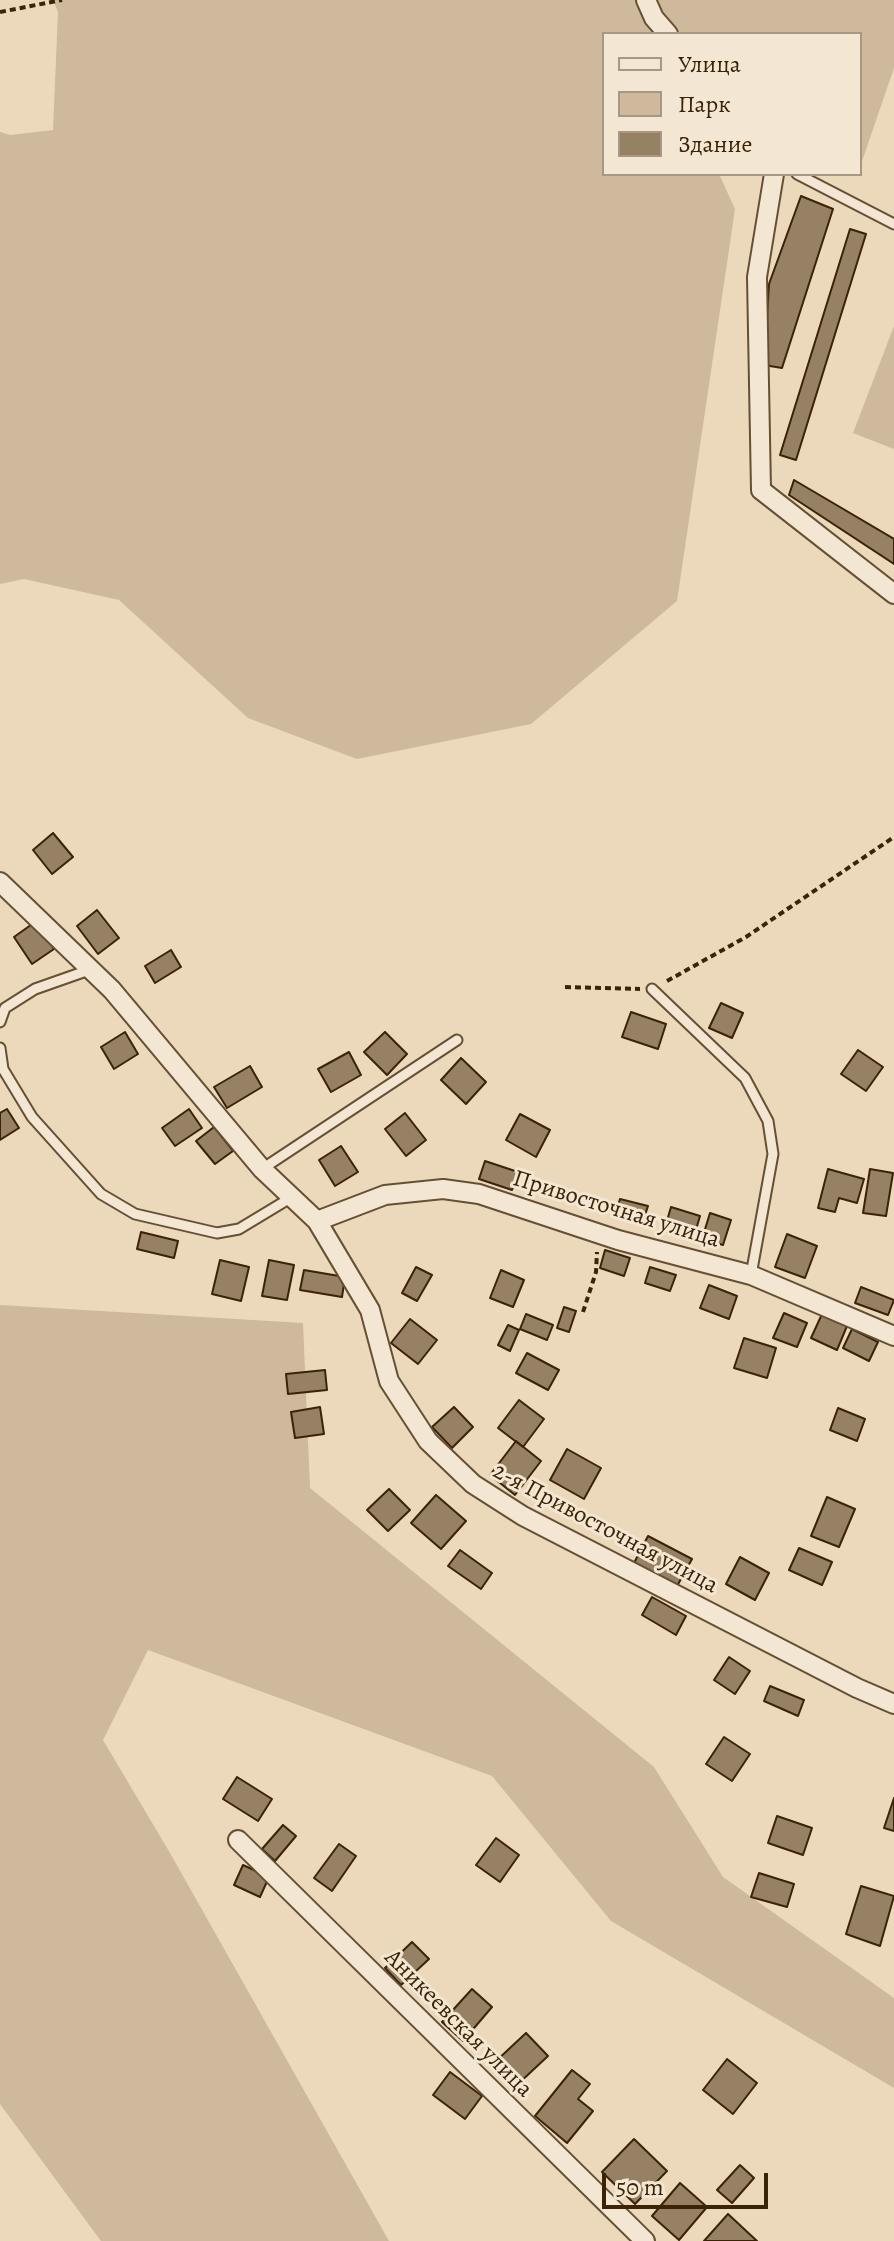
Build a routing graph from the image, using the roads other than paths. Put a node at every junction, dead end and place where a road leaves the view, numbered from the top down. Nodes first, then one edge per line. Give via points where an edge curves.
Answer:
1 (646, 0) edge
2 (666, 32) edge
3 (774, 176) edge
4 (801, 176) edge
5 (894, 224) edge
6 (894, 594) edge
7 (0, 882) edge
8 (89, 970) junction
9 (652, 989) road end
10 (0, 1022) edge
11 (457, 1040) dead end
12 (0, 1048) edge
13 (262, 1169) junction
14 (292, 1197) junction
15 (317, 1221) junction
16 (751, 1275) junction
17 (894, 1336) edge
18 (894, 1704) edge
19 (238, 1840) dead end
20 (645, 2241) edge

1 - 2 street
3 - 6 street via 757,277 761,490
4 - 5 lane
7 - 8 street, 2-я Привосточная улица
8 - 10 lane via 35,989 5,1008
8 - 13 street, 2-я Привосточная улица via 112,990
9 - 16 lane via 745,1078 768,1121 773,1154
11 - 13 lane
12 - 14 lane via 3,1069 32,1117 101,1194 135,1214 217,1233 239,1229
13 - 14 street, 2-я Привосточная улица
14 - 15 street, 2-я Привосточная улица
15 - 16 street, Привосточная улица via 385,1195 443,1189 479,1194
15 - 18 street, 2-я Привосточная улица via 370,1310 389,1381 428,1441 473,1484 523,1516
16 - 17 street, Привосточная улица
19 - 20 street, Аникеевская улица

